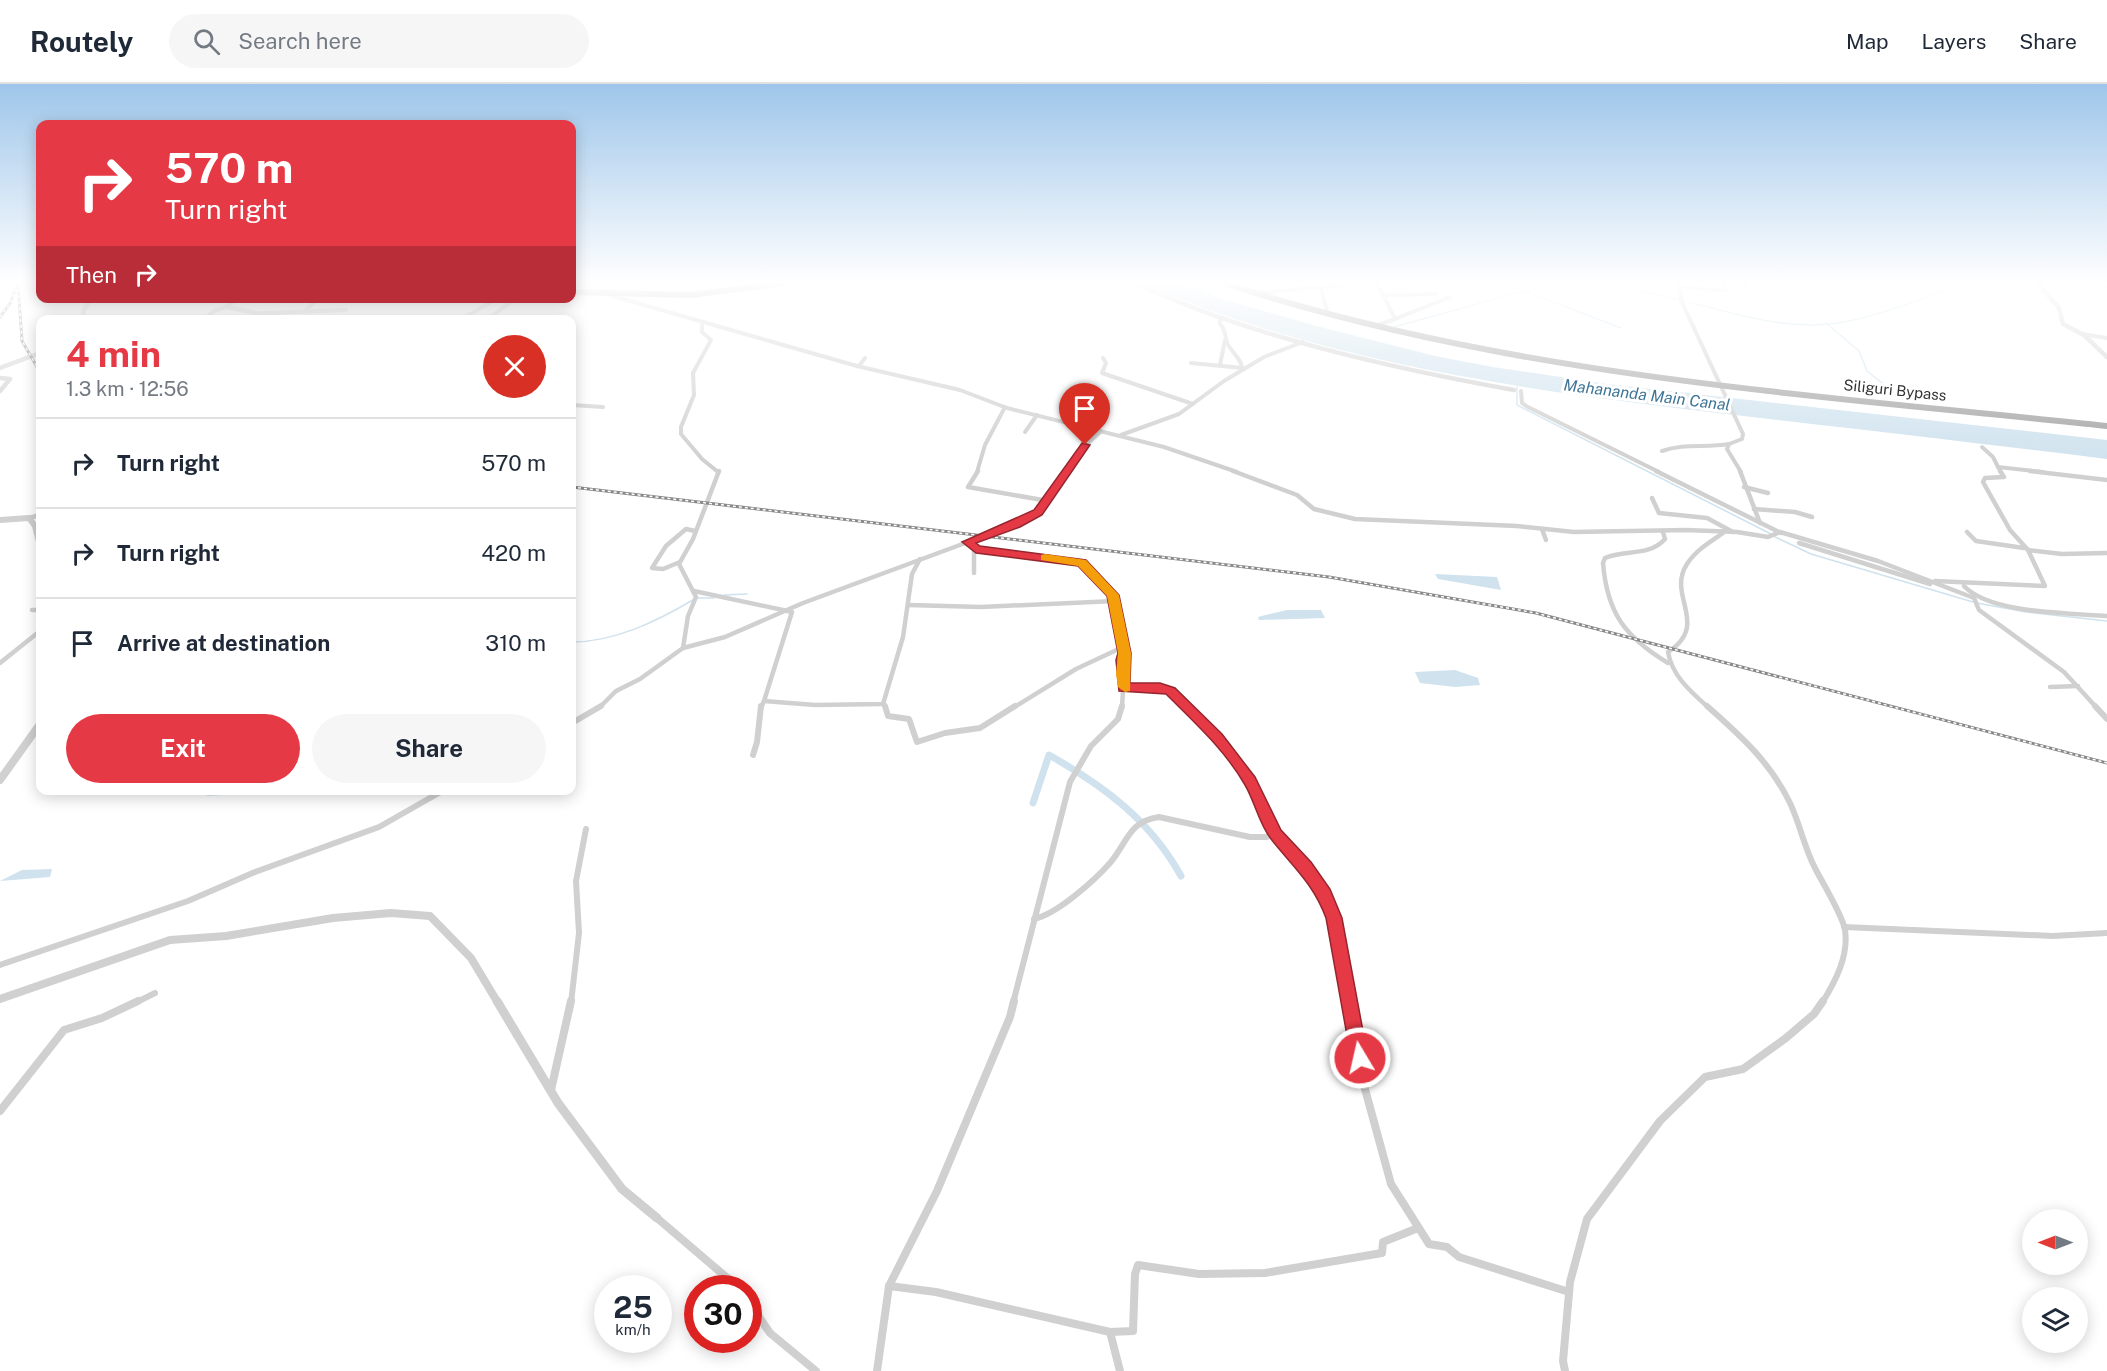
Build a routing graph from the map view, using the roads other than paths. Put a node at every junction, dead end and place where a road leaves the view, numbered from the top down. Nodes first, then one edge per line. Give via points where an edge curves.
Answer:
1 (709, 343) edge
2 (777, 343) edge
3 (1224, 343) edge
4 (1227, 343) edge
5 (1302, 343) edge
6 (1307, 343) edge
7 (1450, 343) edge
8 (1702, 343) edge
9 (2092, 343) edge
10 (36, 354) edge
11 (2107, 357) edge
12 (865, 358) dead end
13 (1103, 358) dead end
14 (1191, 363) dead end
15 (1220, 364) junction
16 (859, 366) junction
17 (0, 368) edge
18 (1243, 369) junction
19 (0, 378) edge
20 (1718, 383) junction
21 (1514, 390) dead end
22 (0, 391) edge
23 (1521, 391) dead end
24 (1194, 404) junction
25 (576, 405) edge
26 (1023, 406) dead end
27 (603, 407) dead end
28 (1005, 407) junction
29 (1018, 411) junction
30 (1037, 415) junction
31 (2107, 424) edge
32 (1101, 431) junction
33 (1025, 432) dead end
34 (1120, 435) junction
35 (1729, 444) junction
36 (1982, 447) dead end
37 (1662, 451) dead end
38 (1998, 467) junction
39 (2107, 480) edge
40 (1744, 487) junction
41 (1768, 493) dead end
42 (1652, 498) dead end
43 (1048, 501) junction
44 (1754, 509) junction
45 (36, 515) edge
46 (1812, 517) dead end
47 (29, 518) junction
48 (0, 520) edge
49 (1760, 523) junction
50 (1542, 529) junction
51 (36, 530) edge
52 (695, 531) junction
53 (1663, 532) junction
54 (1724, 532) junction
55 (1733, 532) junction
56 (1778, 532) junction
57 (1967, 532) dead end
58 (1546, 540) dead end
59 (968, 542) junction
60 (974, 548) junction
61 (2026, 549) junction
62 (2107, 553) edge
63 (920, 559) junction
64 (680, 562) junction
65 (974, 573) dead end
66 (1928, 580) junction
67 (1964, 586) dead end
68 (1944, 588) junction
69 (695, 596) junction
70 (1975, 599) junction
71 (1115, 601) junction
72 (908, 605) junction
73 (1977, 608) joint
74 (788, 609) junction
75 (32, 610) dead end
76 (36, 610) edge
77 (2107, 616) edge
78 (36, 634) edge
79 (1123, 647) junction
80 (683, 648) junction
81 (0, 663) edge
82 (1668, 663) junction
83 (2078, 686) junction
84 (1124, 687) junction
85 (2050, 687) dead end
86 (764, 701) junction
87 (884, 704) junction
88 (2107, 719) edge
89 (576, 721) edge
90 (36, 730) edge
91 (753, 755) dead end
92 (1075, 770) joint
93 (0, 780) edge
94 (435, 795) edge
95 (586, 829) dead end
96 (1274, 831) junction
97 (1034, 919) junction
98 (1844, 927) junction
99 (2107, 933) edge
100 (0, 965) edge
101 (155, 993) dead end
102 (0, 999) edge
103 (551, 1090) junction
104 (1, 1110) edge
105 (657, 1218) joint
106 (1418, 1228) junction
107 (724, 1275) edge
108 (888, 1286) junction
109 (1569, 1292) junction
110 (762, 1321) edge
111 (1110, 1332) junction
112 (816, 1371) edge
113 (877, 1371) edge
114 (1120, 1371) edge
115 (1565, 1371) edge

1 - 52 street via 691,377 689,385 694,395 681,434 702,459 719,471
2 - 16 street
3 - 15 street
4 - 18 street
5 - 18 street
6 - 21 street via 1402,368
7 - 20 highway, Siliguri Bypass via 1527,360
8 - 20 street
9 - 11 street
10 - 17 street
12 - 16 street
13 - 24 street via 1106,363 1102,373
14 - 15 street
15 - 18 street
16 - 28 street via 960,390
18 - 24 street
19 - 22 street via 10,379
20 - 31 highway, Siliguri Bypass
20 - 35 street via 1744,438
23 - 49 street via 1526,406
24 - 34 street via 1179,414
25 - 27 street
26 - 29 street
28 - 29 street
28 - 43 street via 968,488
29 - 30 street
30 - 32 street
30 - 33 street
32 - 34 street
32 - 43 street via 1075,456
34 - 50 street via 1280,487 1314,509 1332,515
35 - 37 street via 1680,445
35 - 40 street via 1728,453 1744,478
36 - 38 street
38 - 39 street
38 - 61 street via 2003,478 1985,478 1983,482
40 - 41 street
40 - 44 street
42 - 55 street via 1659,513 1704,517
43 - 59 street via 1038,513
44 - 46 street
44 - 49 street
45 - 47 street
47 - 48 street
47 - 51 street
49 - 56 street
50 - 53 street
50 - 58 street
52 - 64 street
52 - 64 street via 686,529 675,536 652,568 663,569
53 - 54 street
53 - 82 street via 1665,539 1656,548 1623,551 1605,558 1603,563 1607,599 1614,611 1640,644
54 - 55 street
54 - 82 street via 1702,544 1681,576 1687,632 1682,642 1668,652
55 - 56 street via 1770,537
56 - 66 street
56 - 68 street via 1813,549
57 - 61 street via 1976,541
59 - 60 street
59 - 63 street
60 - 65 street
60 - 71 street via 1082,563
61 - 62 street via 2062,554
61 - 66 street via 2045,586
63 - 72 street via 912,574
63 - 74 street
64 - 69 street
66 - 68 street
67 - 70 street
68 - 70 street
69 - 74 street via 722,596
69 - 80 street
70 - 73 street
70 - 77 street
71 - 72 street via 981,607
71 - 79 street
72 - 87 street
73 - 83 street via 2035,649
74 - 80 street via 725,637
74 - 86 street via 792,612 791,624
75 - 76 street
78 - 81 street
79 - 84 street
79 - 87 street via 1076,669 980,728 917,742 909,719 888,716
80 - 89 street
82 - 98 street via 1751,746 1773,775
83 - 85 street
83 - 88 street
84 - 92 street via 1118,719 1091,746
84 - 96 street via 1167,689 1181,701 1243,770
86 - 87 street via 825,706
86 - 91 street via 756,727 758,746
90 - 93 street
92 - 97 street
94 - 100 street via 379,827 188,901
95 - 103 street via 576,881 579,933 574,989
96 - 97 street via 1267,837 1250,837 1159,817 1143,820 1103,870 1047,916
96 - 106 street via 1316,879 1330,906 1375,1129 1391,1184
97 - 108 street via 1010,1017 937,1191
98 - 99 street via 2053,936
98 - 109 street via 1843,958 1834,984 1814,1014 1743,1069 1705,1077 1660,1121 1587,1219
101 - 104 street via 102,1018 64,1030
102 - 103 street via 170,940 237,935 333,918 391,913 430,916 471,958
103 - 105 street via 622,1189
105 - 107 street
106 - 109 street via 1429,1244 1447,1247 1459,1257
106 - 111 street via 1383,1242 1382,1253 1265,1272 1199,1274 1138,1265 1133,1331
108 - 111 street via 936,1292
108 - 113 street
109 - 115 street
110 - 112 street via 770,1333
111 - 114 street

